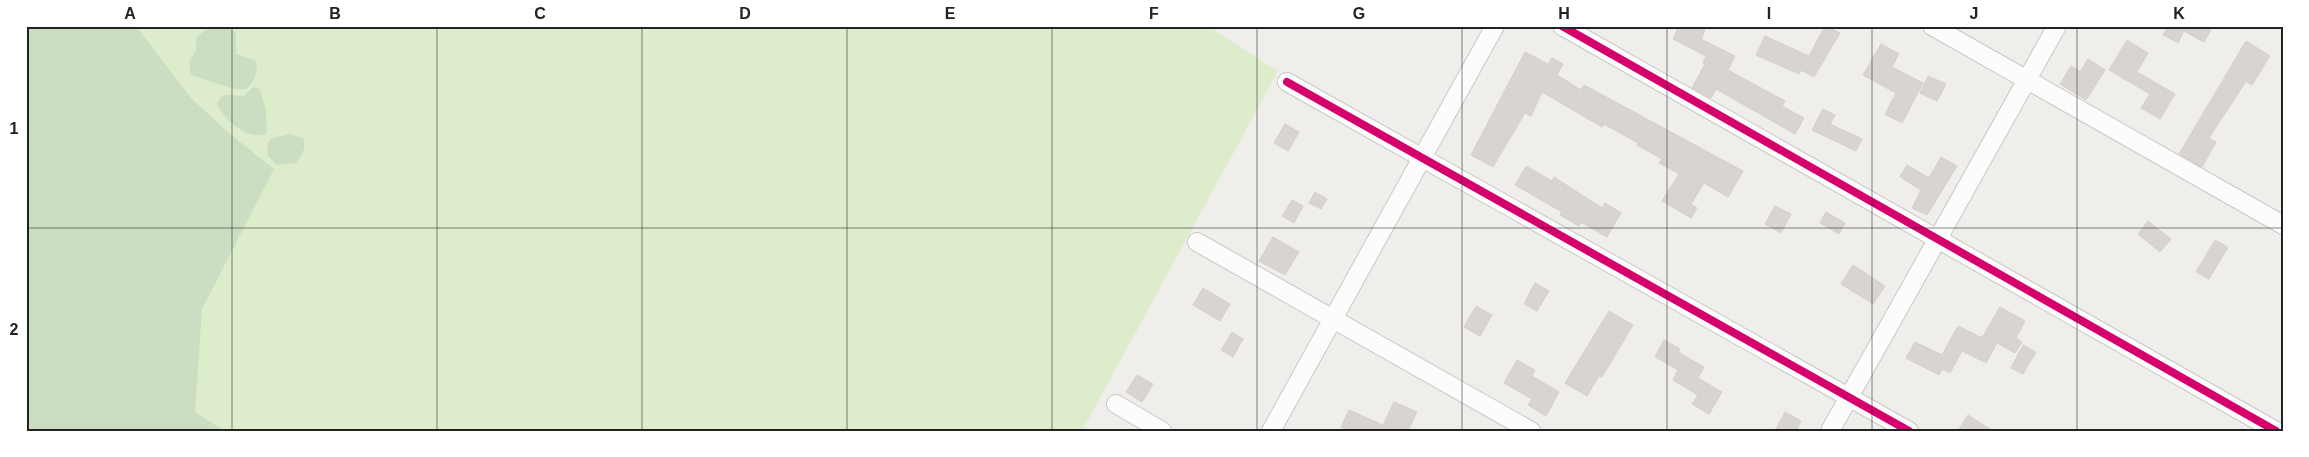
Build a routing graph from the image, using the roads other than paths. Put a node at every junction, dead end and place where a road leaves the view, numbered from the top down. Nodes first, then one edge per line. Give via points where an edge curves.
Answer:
1 (1495, 26) edge
2 (1562, 26) edge
3 (1932, 26) edge
4 (2057, 26) edge
5 (2027, 80) junction
6 (1287, 82) dead end
7 (1422, 158) junction
8 (2283, 225) edge
9 (1938, 239) junction
10 (1197, 242) dead end
11 (1333, 319) junction
12 (1849, 397) junction
13 (1116, 404) dead end
14 (1162, 431) edge
15 (1271, 431) edge
16 (1531, 431) edge
17 (1830, 431) edge
18 (1910, 431) edge
19 (2276, 431) edge

1 - 7 street
2 - 9 street
3 - 5 street
4 - 5 street
5 - 8 street
5 - 9 street
6 - 7 street
7 - 11 street
7 - 12 street
9 - 12 street
9 - 19 street
10 - 11 street
11 - 15 street
11 - 16 street
12 - 17 street
12 - 18 street
13 - 14 street

